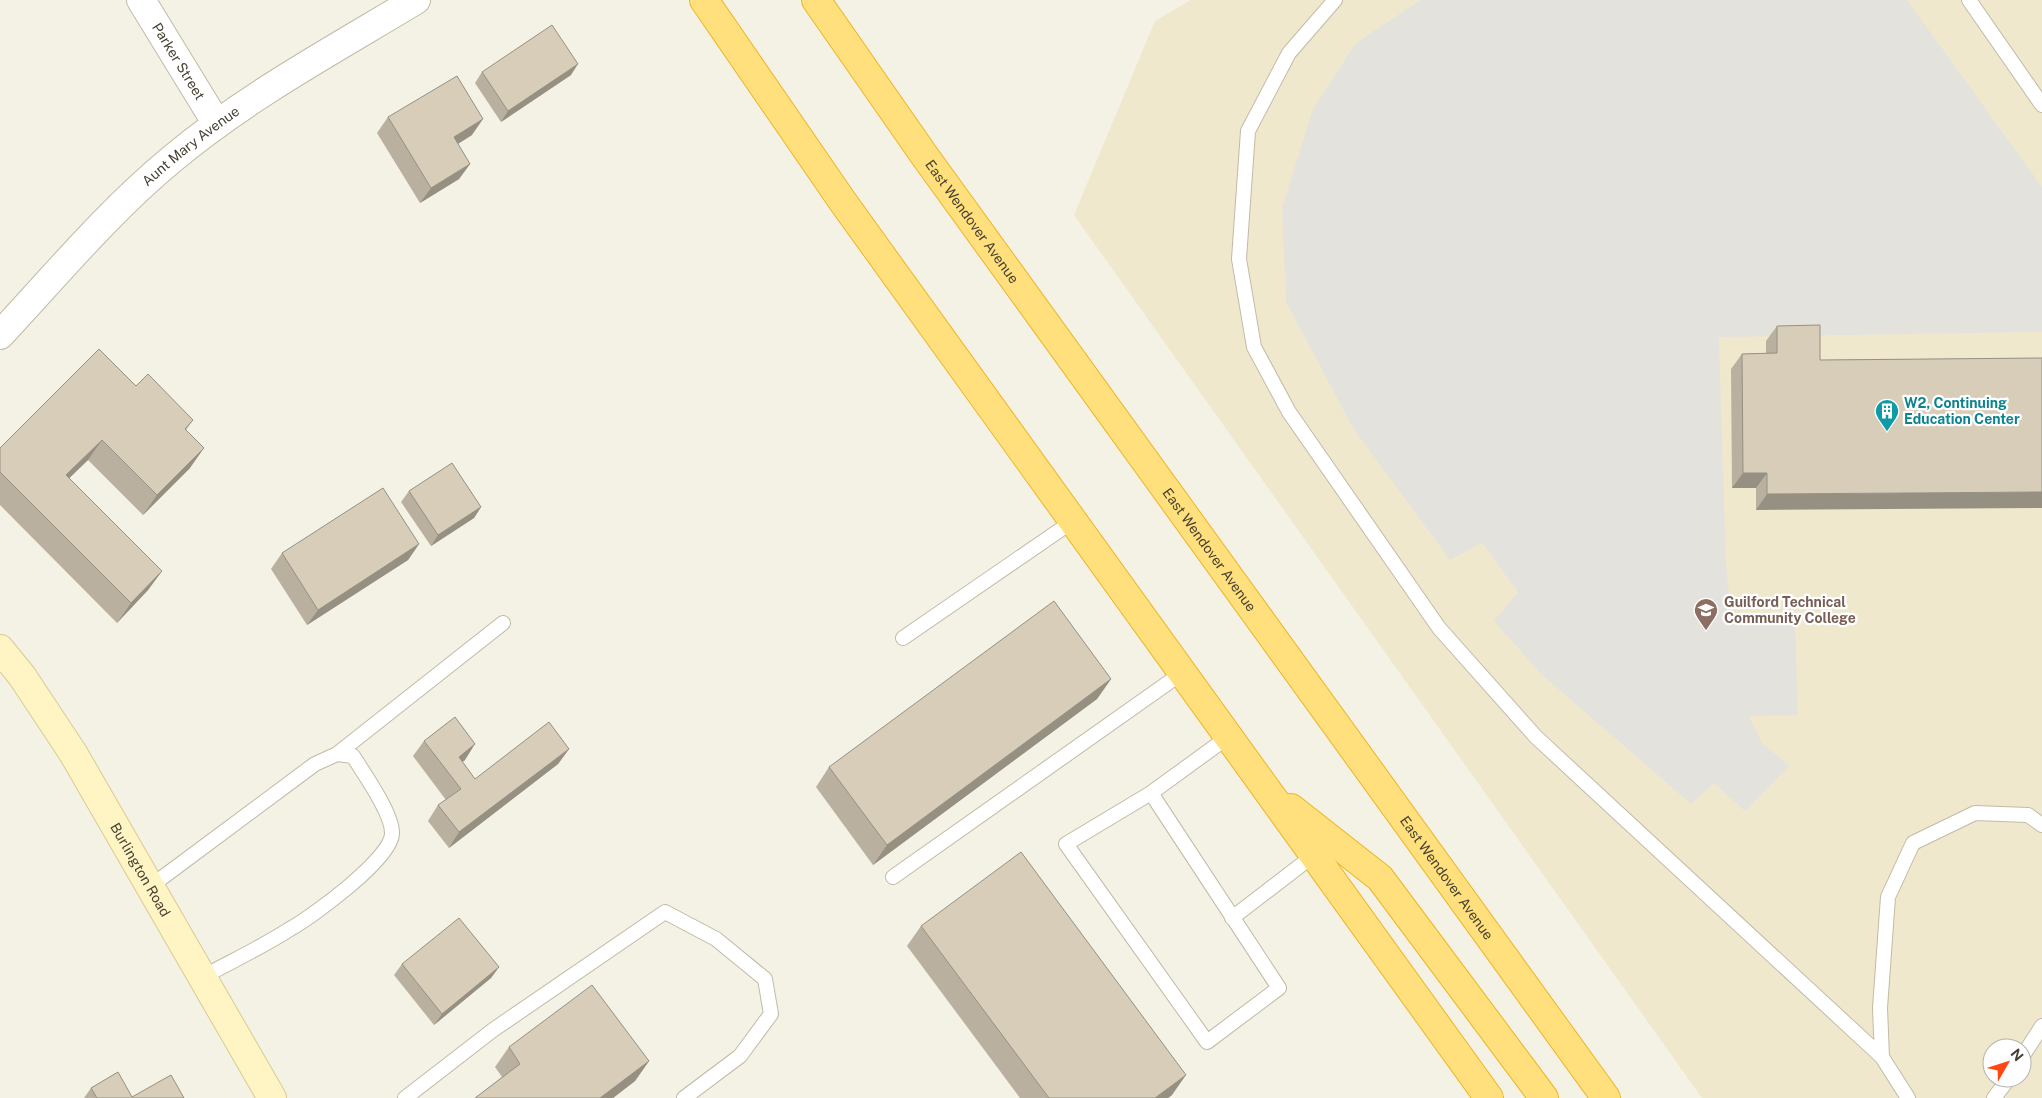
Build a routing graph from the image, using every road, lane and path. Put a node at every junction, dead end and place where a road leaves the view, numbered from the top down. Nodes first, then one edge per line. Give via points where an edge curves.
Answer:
1 (141, 0) edge
2 (416, 0) edge
3 (704, 0) edge
4 (816, 0) edge
5 (1335, 0) edge
6 (1969, 0) edge
7 (2042, 105) edge
8 (217, 124) junction
9 (0, 335) edge
10 (1073, 521) junction
11 (503, 623) dead end
12 (903, 638) dead end
13 (0, 649) edge
14 (1182, 673) junction
15 (1228, 737) junction
16 (337, 754) junction
17 (1266, 789) junction
18 (1151, 792) junction
19 (2042, 825) edge
20 (1314, 855) junction
21 (893, 877) dead end
22 (151, 886) junction
23 (1232, 918) junction
24 (203, 977) junction
25 (2042, 1026) edge
26 (2032, 1042) edge
27 (1882, 1057) junction
28 (272, 1098) edge
29 (406, 1098) edge
30 (684, 1098) edge
31 (1489, 1098) edge
32 (1544, 1098) edge
33 (1606, 1098) edge
34 (1908, 1098) edge

1 - 8 street, Parker Street
2 - 8 street, Aunt Mary Avenue via 272,86
3 - 10 highway via 849,210
4 - 33 highway, East Wendover Avenue via 930,163
5 - 27 lane via 1289,53 1248,131 1238,258 1254,346 1289,412 1439,628 1536,737
6 - 7 lane
8 - 9 street, Aunt Mary Avenue via 171,159 126,200
10 - 12 lane
10 - 14 highway
11 - 16 lane
13 - 22 main road, Burlington Road via 74,752
14 - 15 highway
14 - 21 lane
15 - 17 highway
15 - 18 lane
16 - 22 lane via 315,764
16 - 24 lane via 353,756 388,816 392,835 385,851 358,879 292,929
17 - 20 highway
17 - 32 highway via 1380,878
18 - 23 lane
18 - 23 lane via 1066,844 1207,1042 1279,988
19 - 27 lane via 2028,815 1975,813 1913,843 1888,896 1880,1008
20 - 23 lane
20 - 31 highway
22 - 24 main road, Burlington Road
24 - 28 main road, Burlington Road
25 - 26 lane
27 - 34 lane
29 - 30 lane via 493,1030 665,912 716,939 765,979 771,1014 740,1056

